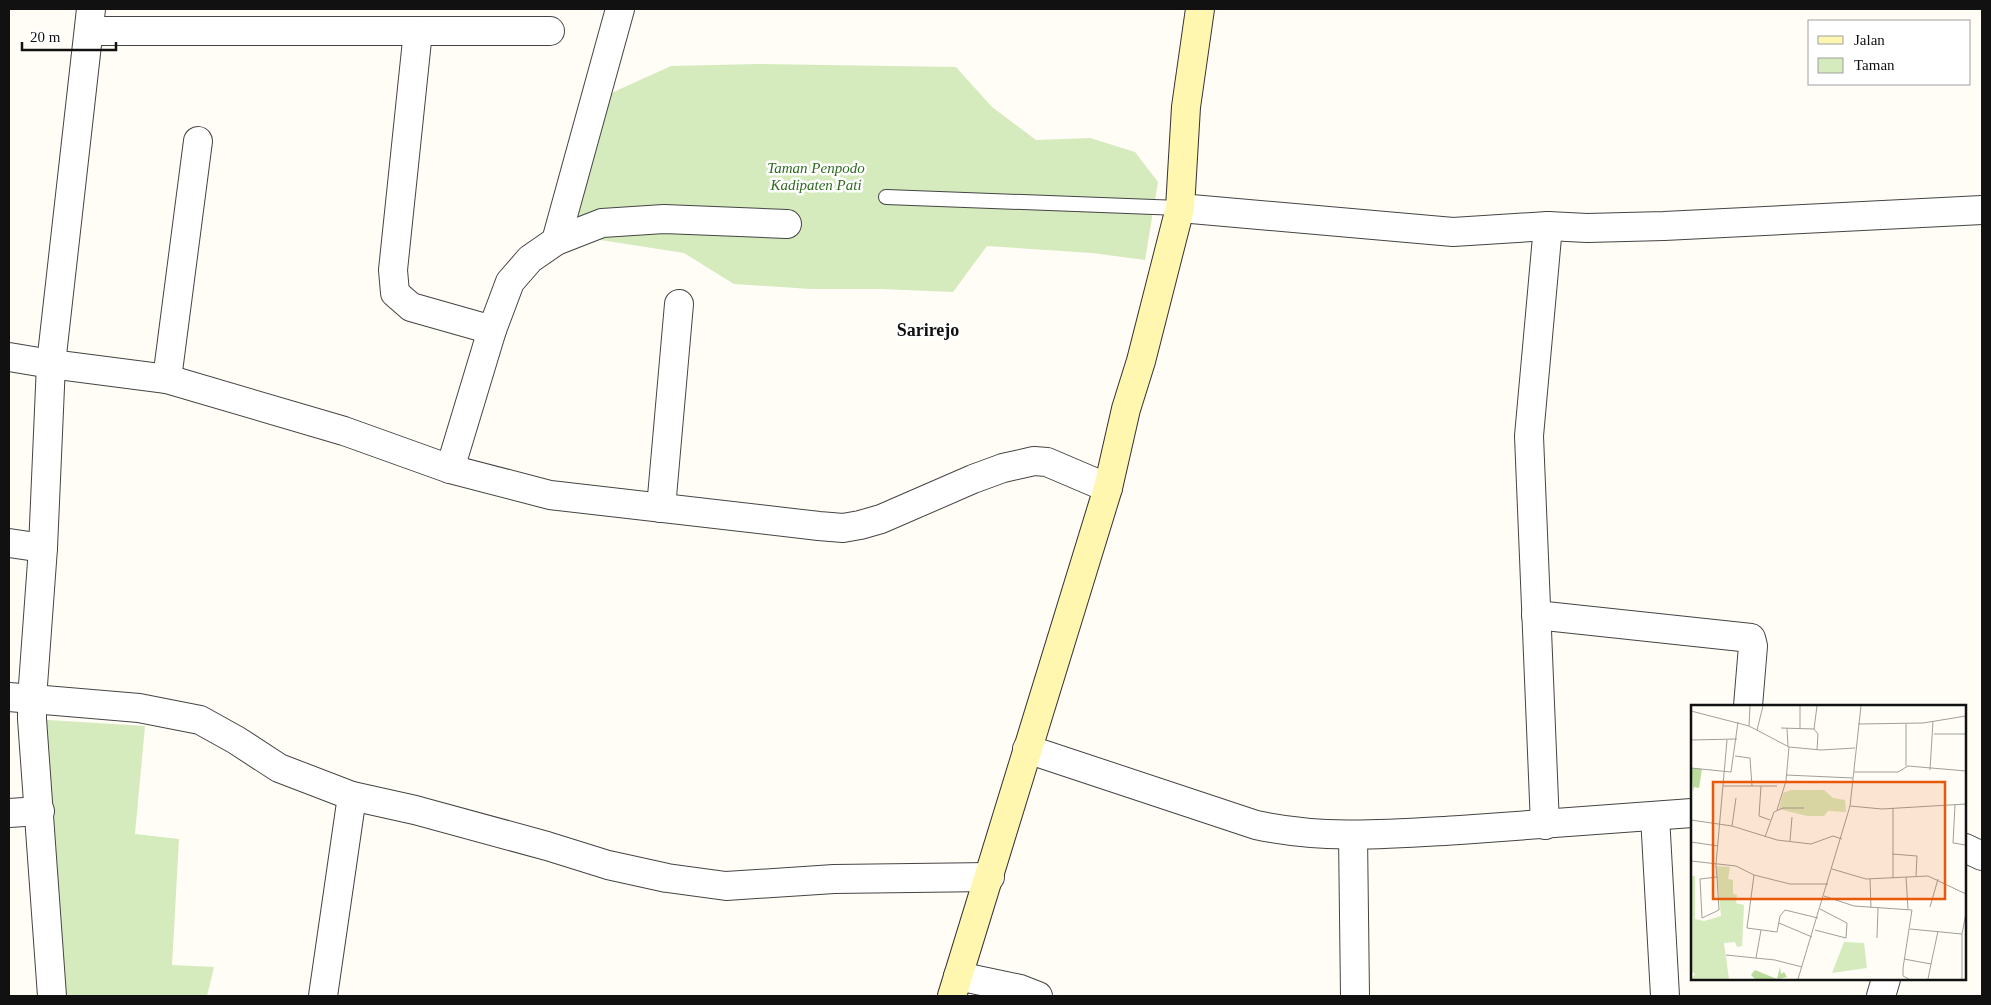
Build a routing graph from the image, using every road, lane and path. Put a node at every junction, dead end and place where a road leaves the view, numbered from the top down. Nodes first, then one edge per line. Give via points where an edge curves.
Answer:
1 (620, 9) edge
2 (1200, 9) edge
3 (90, 20) edge
4 (339, 20) edge
5 (418, 31) junction
6 (550, 31) dead end
7 (198, 141) dead end
8 (886, 197) dead end
9 (1180, 208) junction
10 (1982, 210) edge
11 (787, 224) dead end
12 (1548, 226) junction
13 (556, 241) junction
14 (679, 304) dead end
15 (492, 330) junction
16 (9, 356) edge
17 (51, 364) junction
18 (167, 380) junction
19 (450, 469) junction
20 (1108, 488) junction
21 (661, 508) junction
22 (9, 543) edge
23 (43, 548) junction
24 (1536, 615) junction
25 (21, 698) edge
26 (1748, 705) edge
27 (1027, 749) junction
28 (352, 796) junction
29 (40, 811) junction
30 (9, 813) edge
31 (1691, 813) edge
32 (1655, 816) junction
33 (1545, 825) junction
34 (1353, 835) junction
35 (1966, 848) edge
36 (1982, 856) edge
37 (990, 877) junction
38 (1886, 980) edge
39 (955, 986) edge
40 (52, 996) edge
41 (323, 996) edge
42 (1038, 996) edge
43 (1355, 996) edge
44 (1665, 996) edge
45 (1881, 996) edge

1 - 13 street
2 - 9 street via 1186,107
3 - 4 street
3 - 17 street
4 - 5 street
5 - 6 street
5 - 15 street via 393,270 395,294 411,307
7 - 18 street
8 - 9 lane
9 - 12 street via 1453,232
9 - 20 street
10 - 12 street via 1664,226
11 - 13 street via 664,219 602,223
12 - 24 street via 1529,436
13 - 15 street via 530,258 510,282
14 - 21 street
15 - 19 street
16 - 17 street
17 - 18 street
17 - 23 street
18 - 19 street via 344,431
19 - 21 street via 550,495
20 - 21 street via 1047,462 1034,461 973,479 860,526 819,526
20 - 27 street
22 - 23 street
23 - 25 street
24 - 26 street via 1751,638
24 - 33 street
25 - 28 street via 139,708 200,720 279,768
25 - 29 street via 32,719
27 - 34 street via 1256,825 1311,834
27 - 37 street
28 - 37 street via 538,843 608,865 700,883 726,886 834,879
28 - 41 street
29 - 30 street
29 - 40 street
31 - 32 street
32 - 33 street
32 - 44 street
33 - 34 street
34 - 43 street
35 - 36 street
37 - 39 street
38 - 45 street
39 - 42 street via 1020,990

